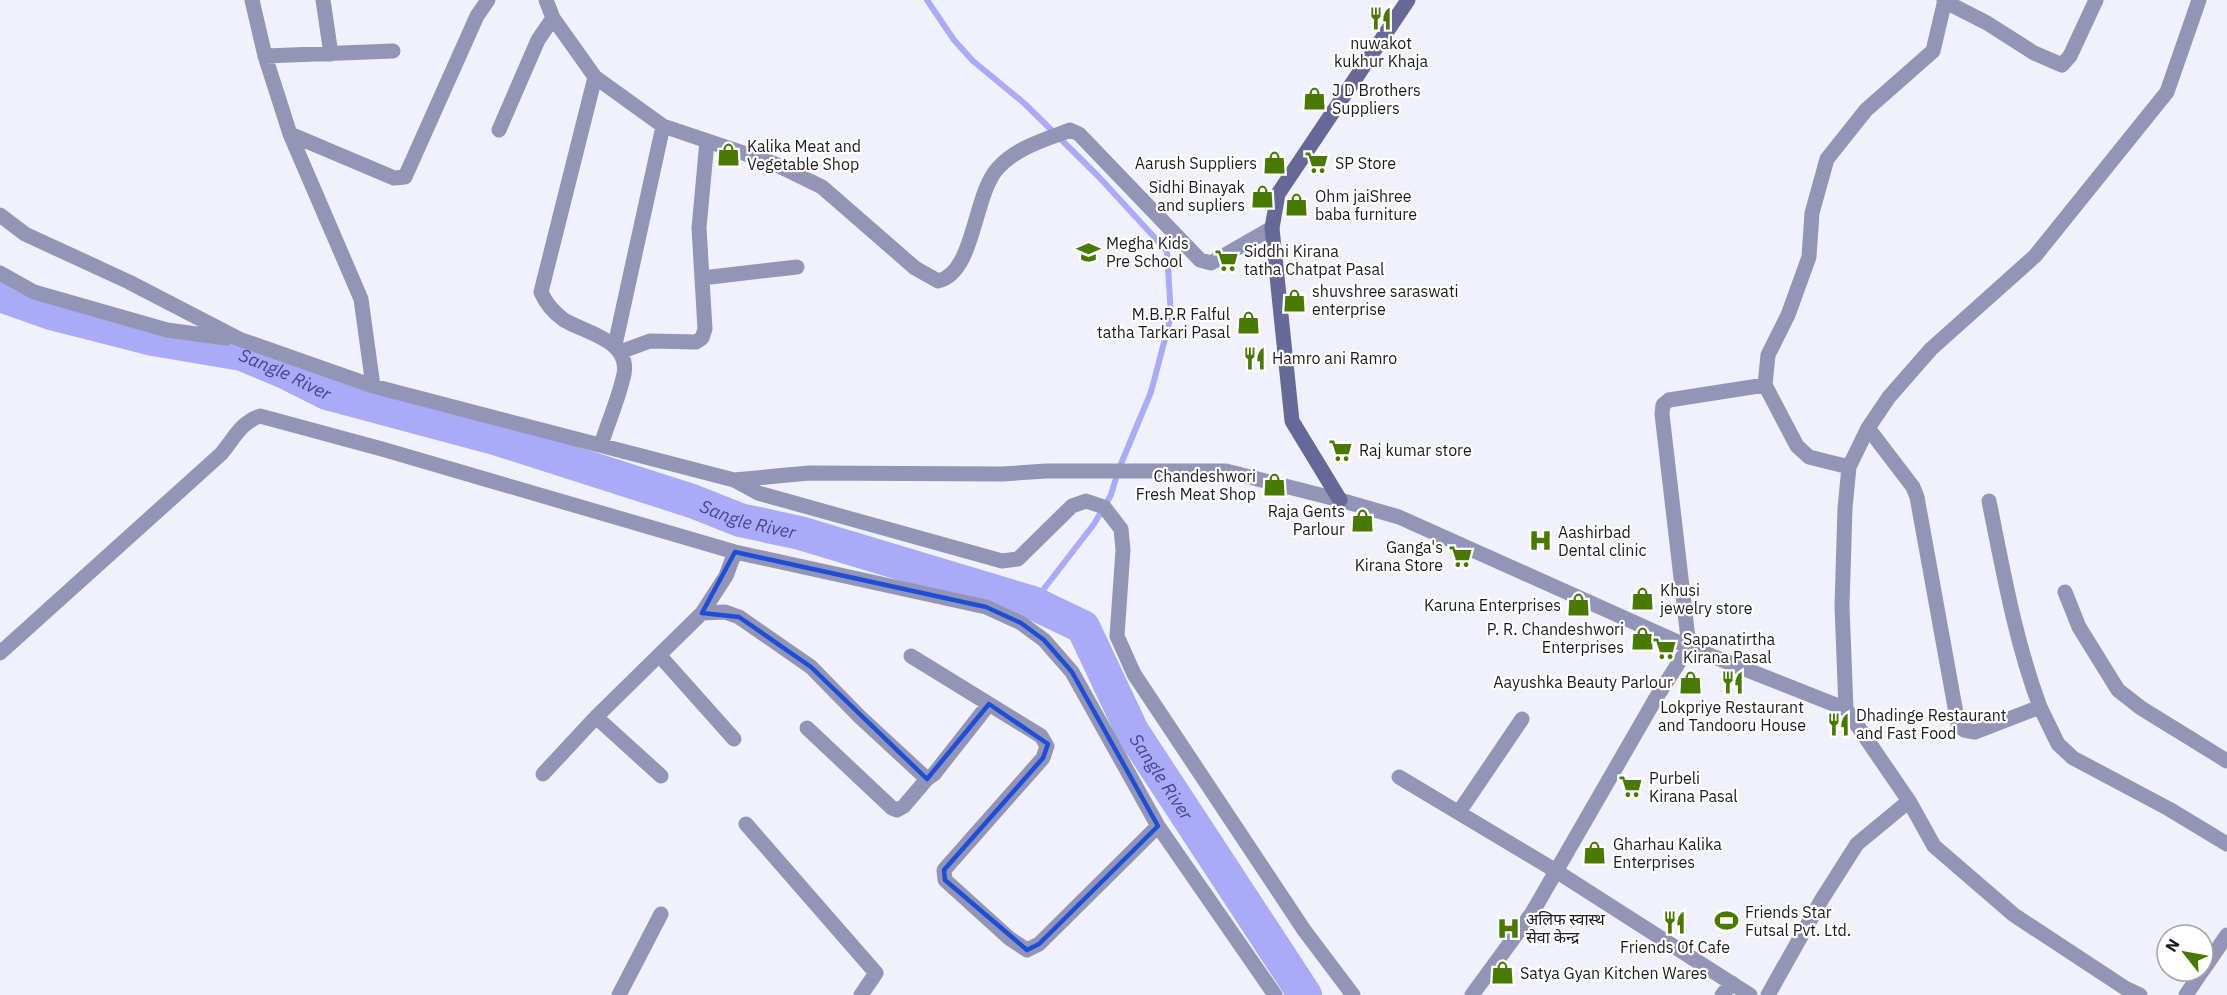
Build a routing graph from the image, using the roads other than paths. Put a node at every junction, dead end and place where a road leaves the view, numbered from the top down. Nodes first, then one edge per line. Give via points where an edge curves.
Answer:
1 (252, 0) edge
2 (323, 0) edge
3 (488, 0) edge
4 (546, 0) edge
5 (1408, 0) edge
6 (2096, 0) edge
7 (2199, 0) edge
8 (1944, 1) edge
9 (553, 18) junction
10 (393, 51) dead end
11 (331, 54) junction
12 (265, 56) junction
13 (595, 76) junction
14 (663, 126) junction
15 (499, 130) dead end
16 (290, 134) junction
17 (707, 141) junction
18 (0, 215) edge
19 (1272, 228) junction
20 (797, 267) dead end
21 (0, 273) edge
22 (702, 278) junction
23 (239, 339) junction
24 (618, 348) junction
25 (1765, 385) junction
26 (373, 386) junction
27 (1868, 428) junction
28 (601, 445) junction
29 (1849, 466) junction
30 (734, 480) junction
31 (1340, 500) junction
32 (1989, 501) dead end
33 (735, 552) junction
34 (2065, 592) dead end
35 (702, 613) junction
36 (1689, 647) junction
37 (0, 653) edge
38 (660, 656) junction
39 (911, 656) dead end
40 (989, 704) junction
41 (2040, 707) junction
42 (1846, 709) junction
43 (596, 717) junction
44 (1522, 719) dead end
45 (807, 728) dead end
46 (734, 739) dead end
47 (2227, 761) edge
48 (543, 774) dead end
49 (661, 776) dead end
50 (1399, 777) dead end
51 (927, 779) junction
52 (1909, 801) junction
53 (1459, 812) junction
54 (746, 824) dead end
55 (1158, 826) junction
56 (2227, 844) edge
57 (1556, 871) junction
58 (662, 914) dead end
59 (2227, 935) edge
60 (2215, 952) edge
61 (1727, 989) edge
62 (619, 995) edge
63 (861, 995) edge
64 (1275, 995) edge
65 (1353, 995) edge
66 (1472, 995) edge
67 (1750, 995) edge
68 (1768, 995) edge
69 (2140, 995) edge

1 - 12 street
2 - 11 street
3 - 16 street via 477,16 405,177 394,178
4 - 9 street
5 - 19 street via 1278,194
6 - 8 street via 2062,65
7 - 27 street via 2167,92 2035,256 1931,349
8 - 25 street via 1933,51 1866,110 1827,159 1812,213 1809,257 1788,315 1768,355
9 - 13 street
9 - 15 street via 538,40
10 - 11 street
11 - 12 street
12 - 16 street
13 - 14 street
13 - 24 street via 541,292 547,306 564,319
14 - 17 street
14 - 24 street
16 - 26 street via 361,299
17 - 19 street via 773,163 822,187 915,268 938,281 956,272 966,252 984,190 996,170 1022,149 1070,130 1080,134 1200,260 1211,263
17 - 22 street via 699,228
18 - 23 street via 25,234
19 - 31 street via 1292,421
20 - 22 street
21 - 23 street via 34,292 167,330
22 - 24 street via 702,338 696,342 650,340
23 - 26 street
24 - 28 street via 624,372
25 - 29 street via 1797,446 1809,457
25 - 36 street via 1669,400 1663,405
26 - 28 street
27 - 29 street
27 - 41 street via 1917,497 1958,724 1964,730 1976,732
28 - 30 street
29 - 42 street via 1842,606
30 - 31 street via 809,473 1226,471
30 - 65 street via 758,493 1002,561 1018,559 1072,506 1086,501 1104,507 1121,529 1117,636 1134,674 1304,930
31 - 36 street via 1400,518
32 - 41 street via 2021,650
33 - 35 street via 726,576
33 - 37 street via 260,416 241,426 220,454
33 - 55 street via 986,607 1021,623 1044,640 1072,672
34 - 47 street via 2079,627 2118,690
35 - 38 street
35 - 51 street via 739,616 811,667
36 - 42 street
36 - 57 street
38 - 43 street
38 - 46 street
39 - 40 street
40 - 51 street
40 - 55 street via 1041,736 1047,746 1043,758 944,870 945,880 1009,938 1027,950 1039,944
41 - 56 street via 2058,744 2073,758
42 - 52 street
43 - 48 street
43 - 49 street
44 - 53 street
45 - 51 street via 892,808 904,806
50 - 53 street
52 - 68 street via 1857,843
52 - 69 street via 1934,846 2014,915
53 - 57 street
54 - 63 street via 876,973
55 - 64 street
57 - 61 street
57 - 66 street via 1532,913
58 - 62 street
59 - 60 street
61 - 67 street

